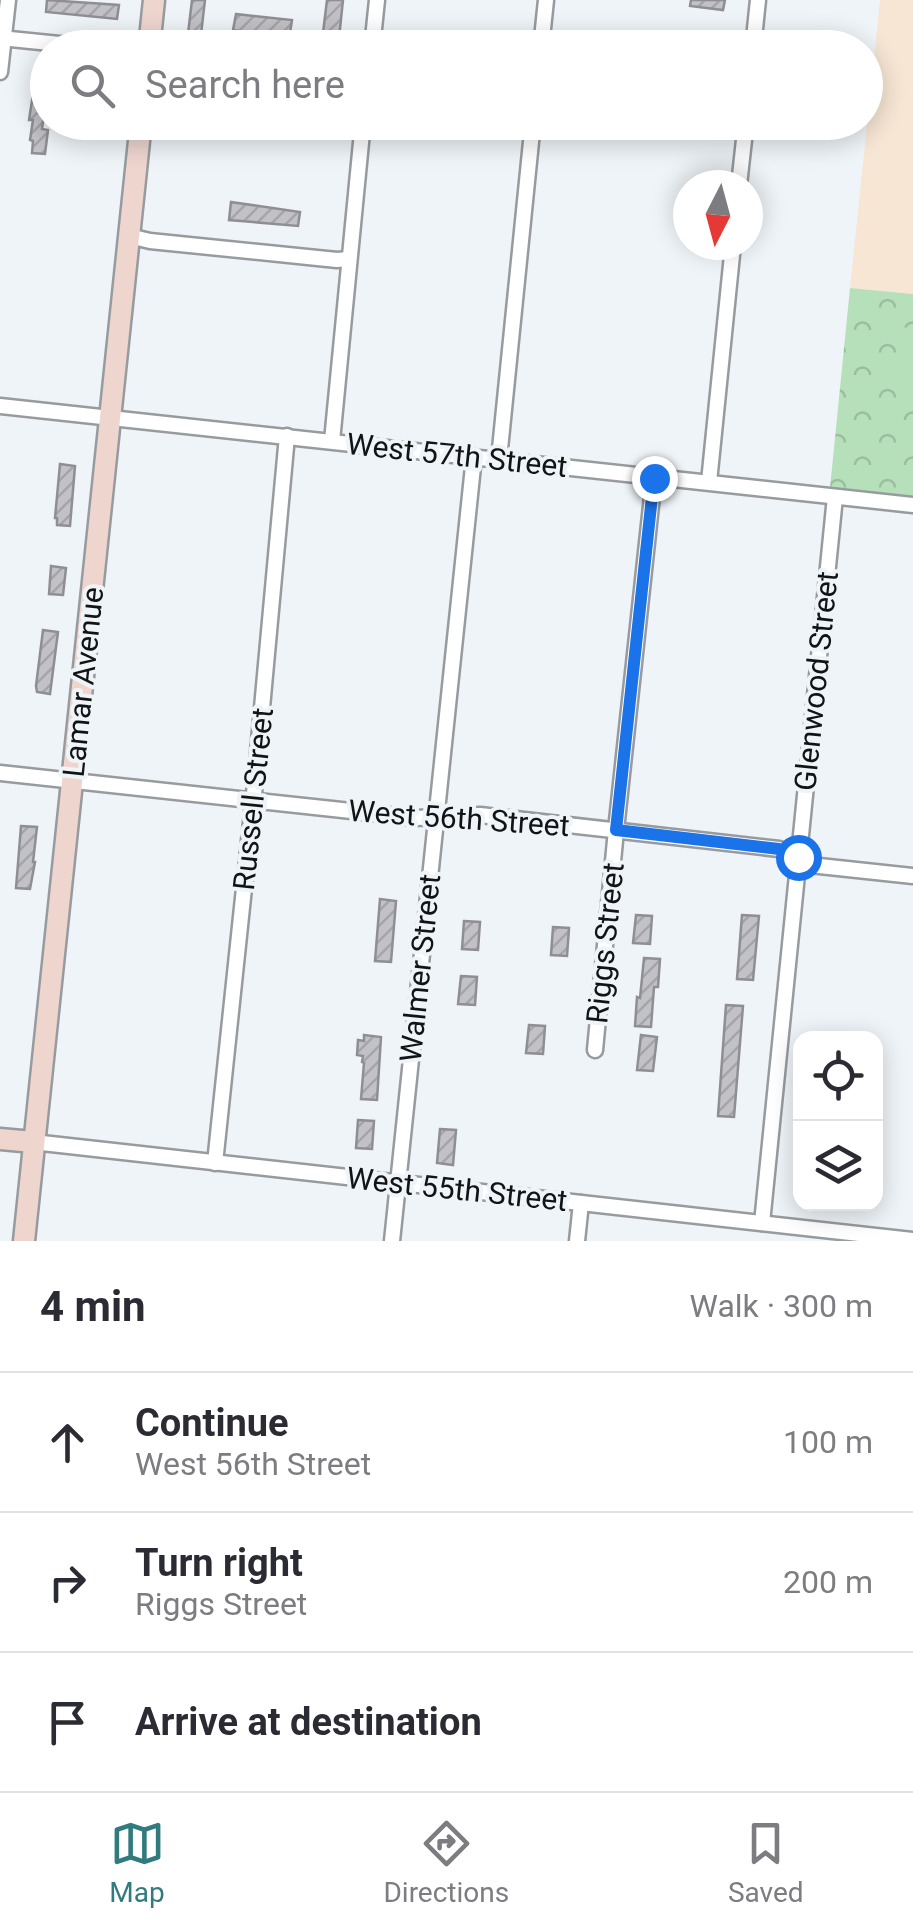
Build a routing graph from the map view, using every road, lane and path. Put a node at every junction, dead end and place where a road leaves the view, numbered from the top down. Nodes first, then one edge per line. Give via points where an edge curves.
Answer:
1 (8, 0) edge
2 (154, 0) edge
3 (378, 0) edge
4 (546, 0) edge
5 (758, 0) edge
6 (151, 30) edge
7 (374, 30) edge
8 (543, 30) edge
9 (755, 30) edge
10 (2, 38) edge
11 (30, 41) edge
12 (0, 72) edge
13 (139, 140) edge
14 (361, 140) edge
15 (531, 140) edge
16 (744, 140) edge
17 (741, 170) edge
18 (129, 236) junction
19 (348, 259) junction
20 (731, 260) edge
21 (0, 406) edge
22 (110, 418) junction
23 (287, 436) junction
24 (332, 441) junction
25 (474, 457) junction
26 (499, 459) junction
27 (654, 478) junction
28 (709, 482) junction
29 (835, 498) junction
30 (913, 506) edge
31 (0, 772) edge
32 (73, 780) junction
33 (253, 801) junction
34 (437, 816) junction
35 (616, 830) junction
36 (798, 857) junction
37 (913, 876) edge
38 (594, 1050) dead end
39 (0, 1139) edge
40 (33, 1142) junction
41 (215, 1162) junction
42 (397, 1183) junction
43 (580, 1203) junction
44 (762, 1223) junction
45 (913, 1240) edge
46 (24, 1241) edge
47 (392, 1241) edge
48 (577, 1241) edge

1 - 10 street
2 - 6 street
3 - 7 street
4 - 8 street
5 - 9 street
10 - 11 street
10 - 12 street
13 - 18 street, Lamar Avenue
14 - 19 street
15 - 26 street
16 - 17 street
18 - 19 street
18 - 22 street, Lamar Avenue
19 - 24 street
20 - 28 street
21 - 22 street, West 57th Street
22 - 23 street, West 57th Street
22 - 32 street, Lamar Avenue
23 - 24 street, West 57th Street
23 - 33 street, Russell Street
24 - 25 street, West 57th Street
25 - 26 street, West 57th Street
25 - 34 street, Walmer Street
26 - 27 street, West 57th Street
27 - 28 street, West 57th Street
27 - 35 street, Riggs Street
28 - 29 street, West 57th Street
29 - 30 street, West 57th Street
29 - 36 street, Glenwood Street
31 - 32 street, West 56th Street
32 - 33 street, West 56th Street
32 - 40 street, Lamar Avenue
33 - 34 street, West 56th Street
33 - 41 street, Russell Street
34 - 35 street, West 56th Street
34 - 42 street, Walmer Street
35 - 36 street, West 56th Street via 779,849
35 - 38 street, Riggs Street
36 - 37 street, West 56th Street
36 - 44 street, Glenwood Street
39 - 40 street, West 55th Street
40 - 41 street, West 55th Street
40 - 46 street, Lamar Avenue
41 - 42 street, West 55th Street
42 - 43 street, West 55th Street
42 - 47 street, Walmer Street
43 - 44 street, West 55th Street
43 - 48 street
44 - 45 street, West 55th Street

